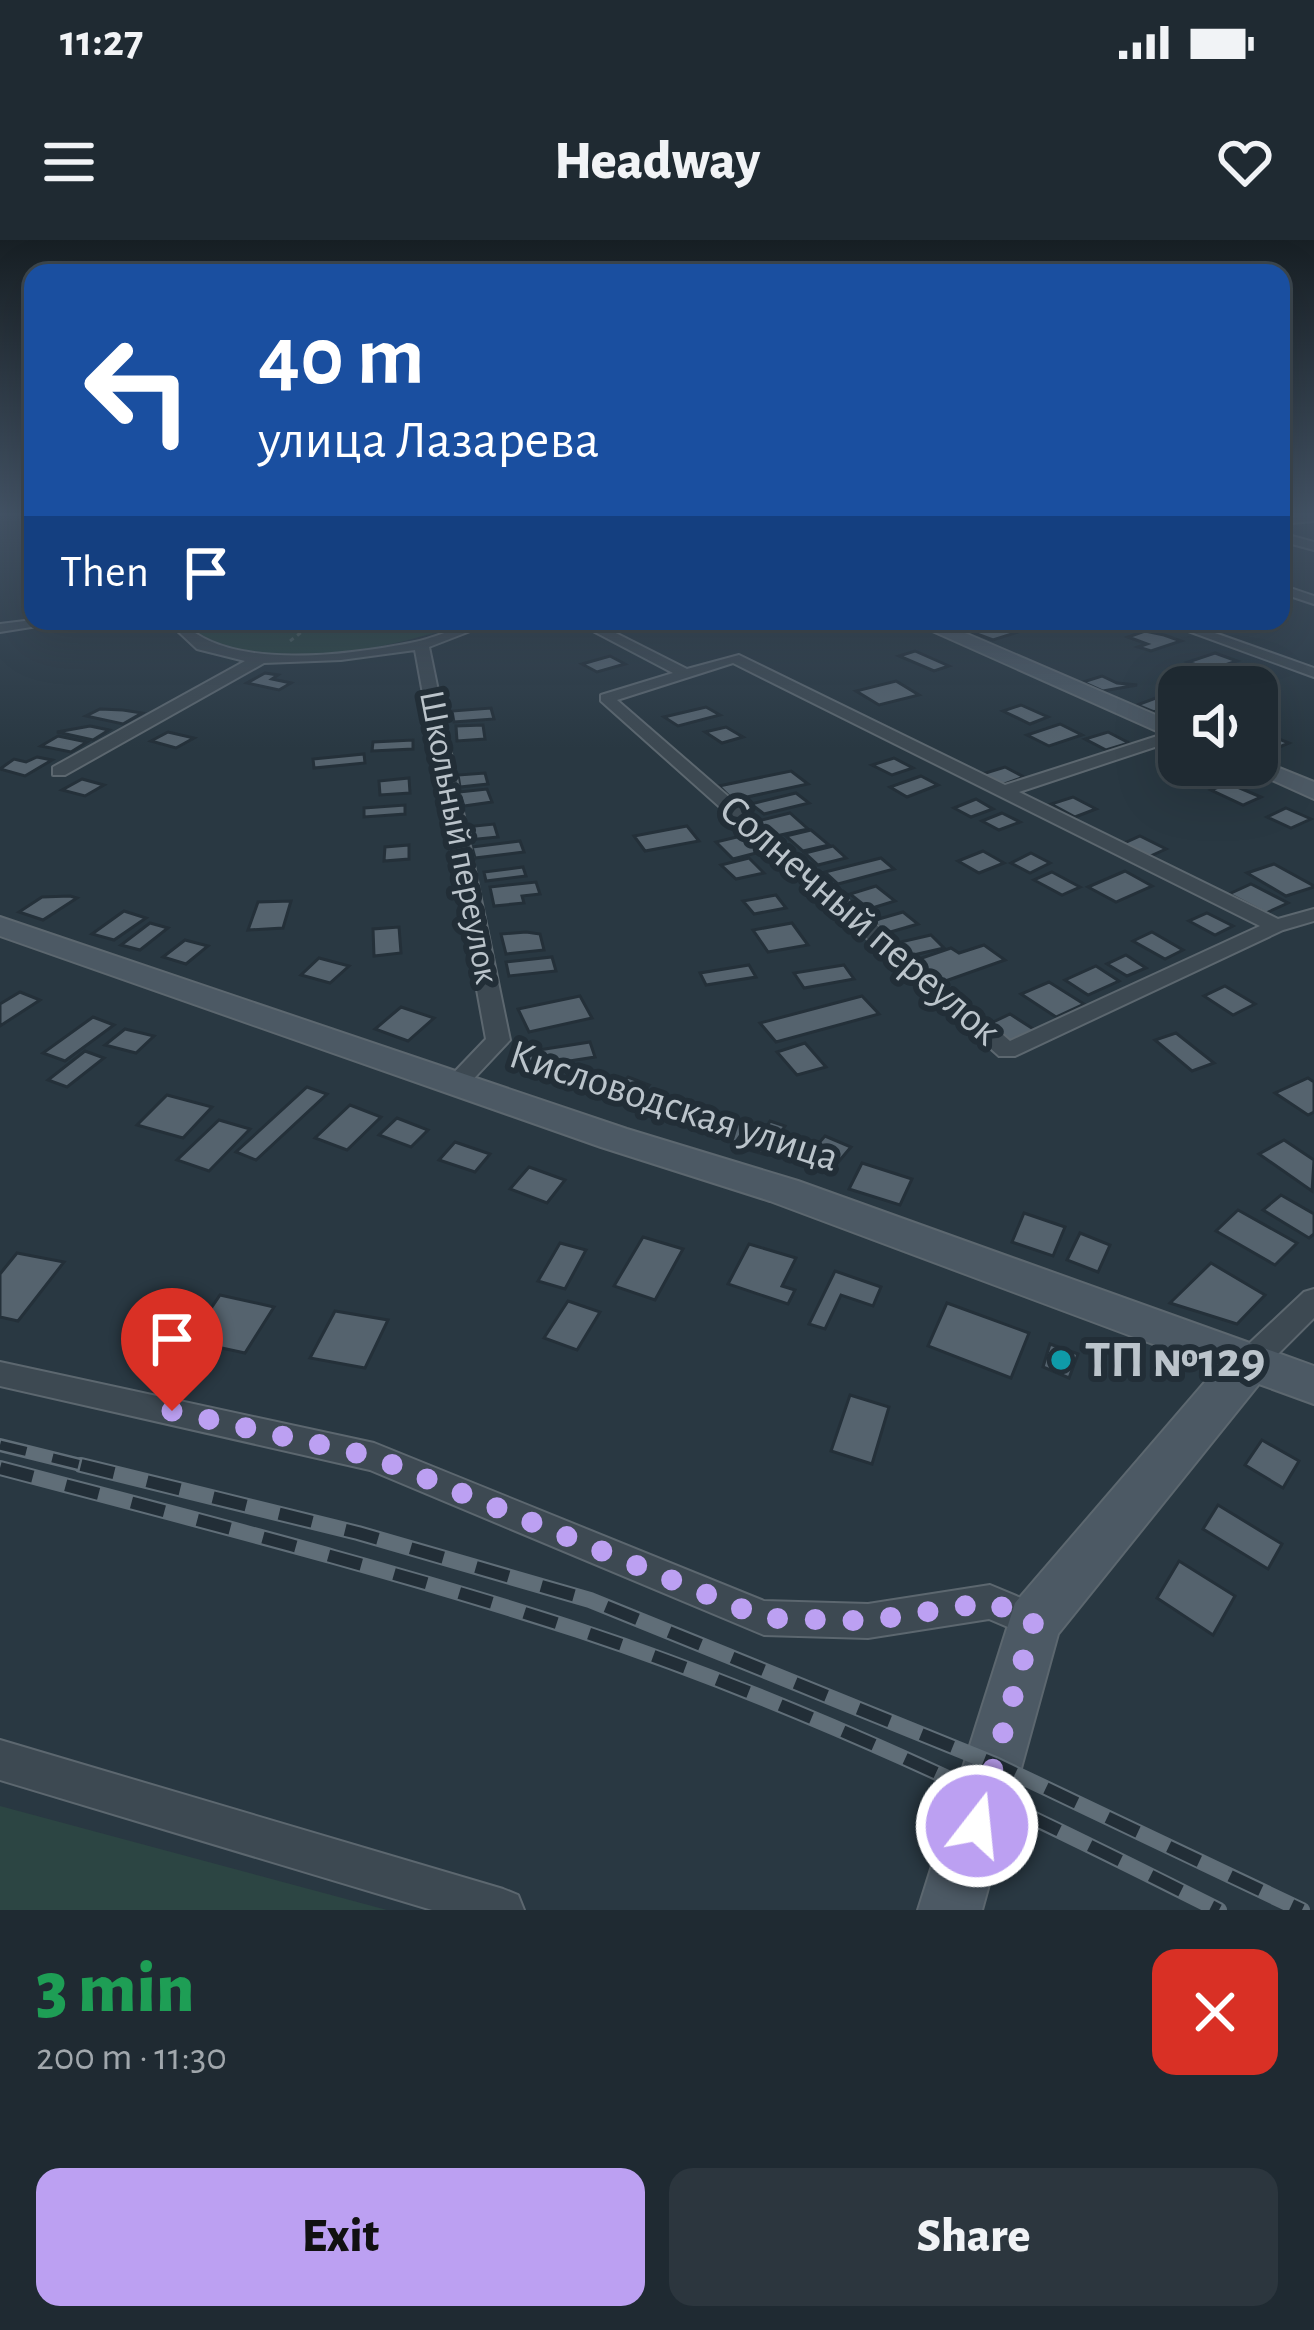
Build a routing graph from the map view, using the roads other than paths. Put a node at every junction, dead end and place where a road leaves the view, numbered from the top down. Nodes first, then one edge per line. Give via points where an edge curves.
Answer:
1 (184, 630) edge
2 (464, 630) edge
3 (599, 630) edge
4 (941, 630) edge
5 (1193, 630) edge
6 (421, 645) junction
7 (269, 656) junction
8 (1314, 673) edge
9 (686, 674) junction
10 (1158, 725) edge
11 (1158, 741) edge
12 (59, 770) dead end
13 (1278, 776) edge
14 (1006, 791) junction
15 (1314, 791) edge
16 (1314, 915) edge
17 (0, 926) edge
18 (1276, 926) junction
19 (455, 1084) junction
20 (1314, 1300) edge
21 (1249, 1364) junction
22 (0, 1374) edge
23 (1314, 1385) edge
24 (1034, 1621) junction
25 (0, 1760) edge
26 (503, 1910) edge
27 (950, 1910) edge

1 - 7 street via 201,646
2 - 6 street, Школьный переулок
3 - 9 street
4 - 10 street
5 - 8 street
6 - 7 street
6 - 19 street, Школьный переулок via 498,1040
7 - 12 street
9 - 14 street, Солнечный переулок via 734,658
9 - 18 street, Солнечный переулок via 606,698 1007,1051
11 - 14 street
13 - 15 street
14 - 18 street, Солнечный переулок
16 - 18 street, Солнечный переулок
17 - 19 street, Кисловодская улица
19 - 21 street, Кисловодская улица via 784,1191
20 - 21 street
21 - 23 street, Кисловодская улица
21 - 24 street
22 - 24 street via 374,1457 764,1618 868,1621 990,1602
24 - 27 street
25 - 26 street

